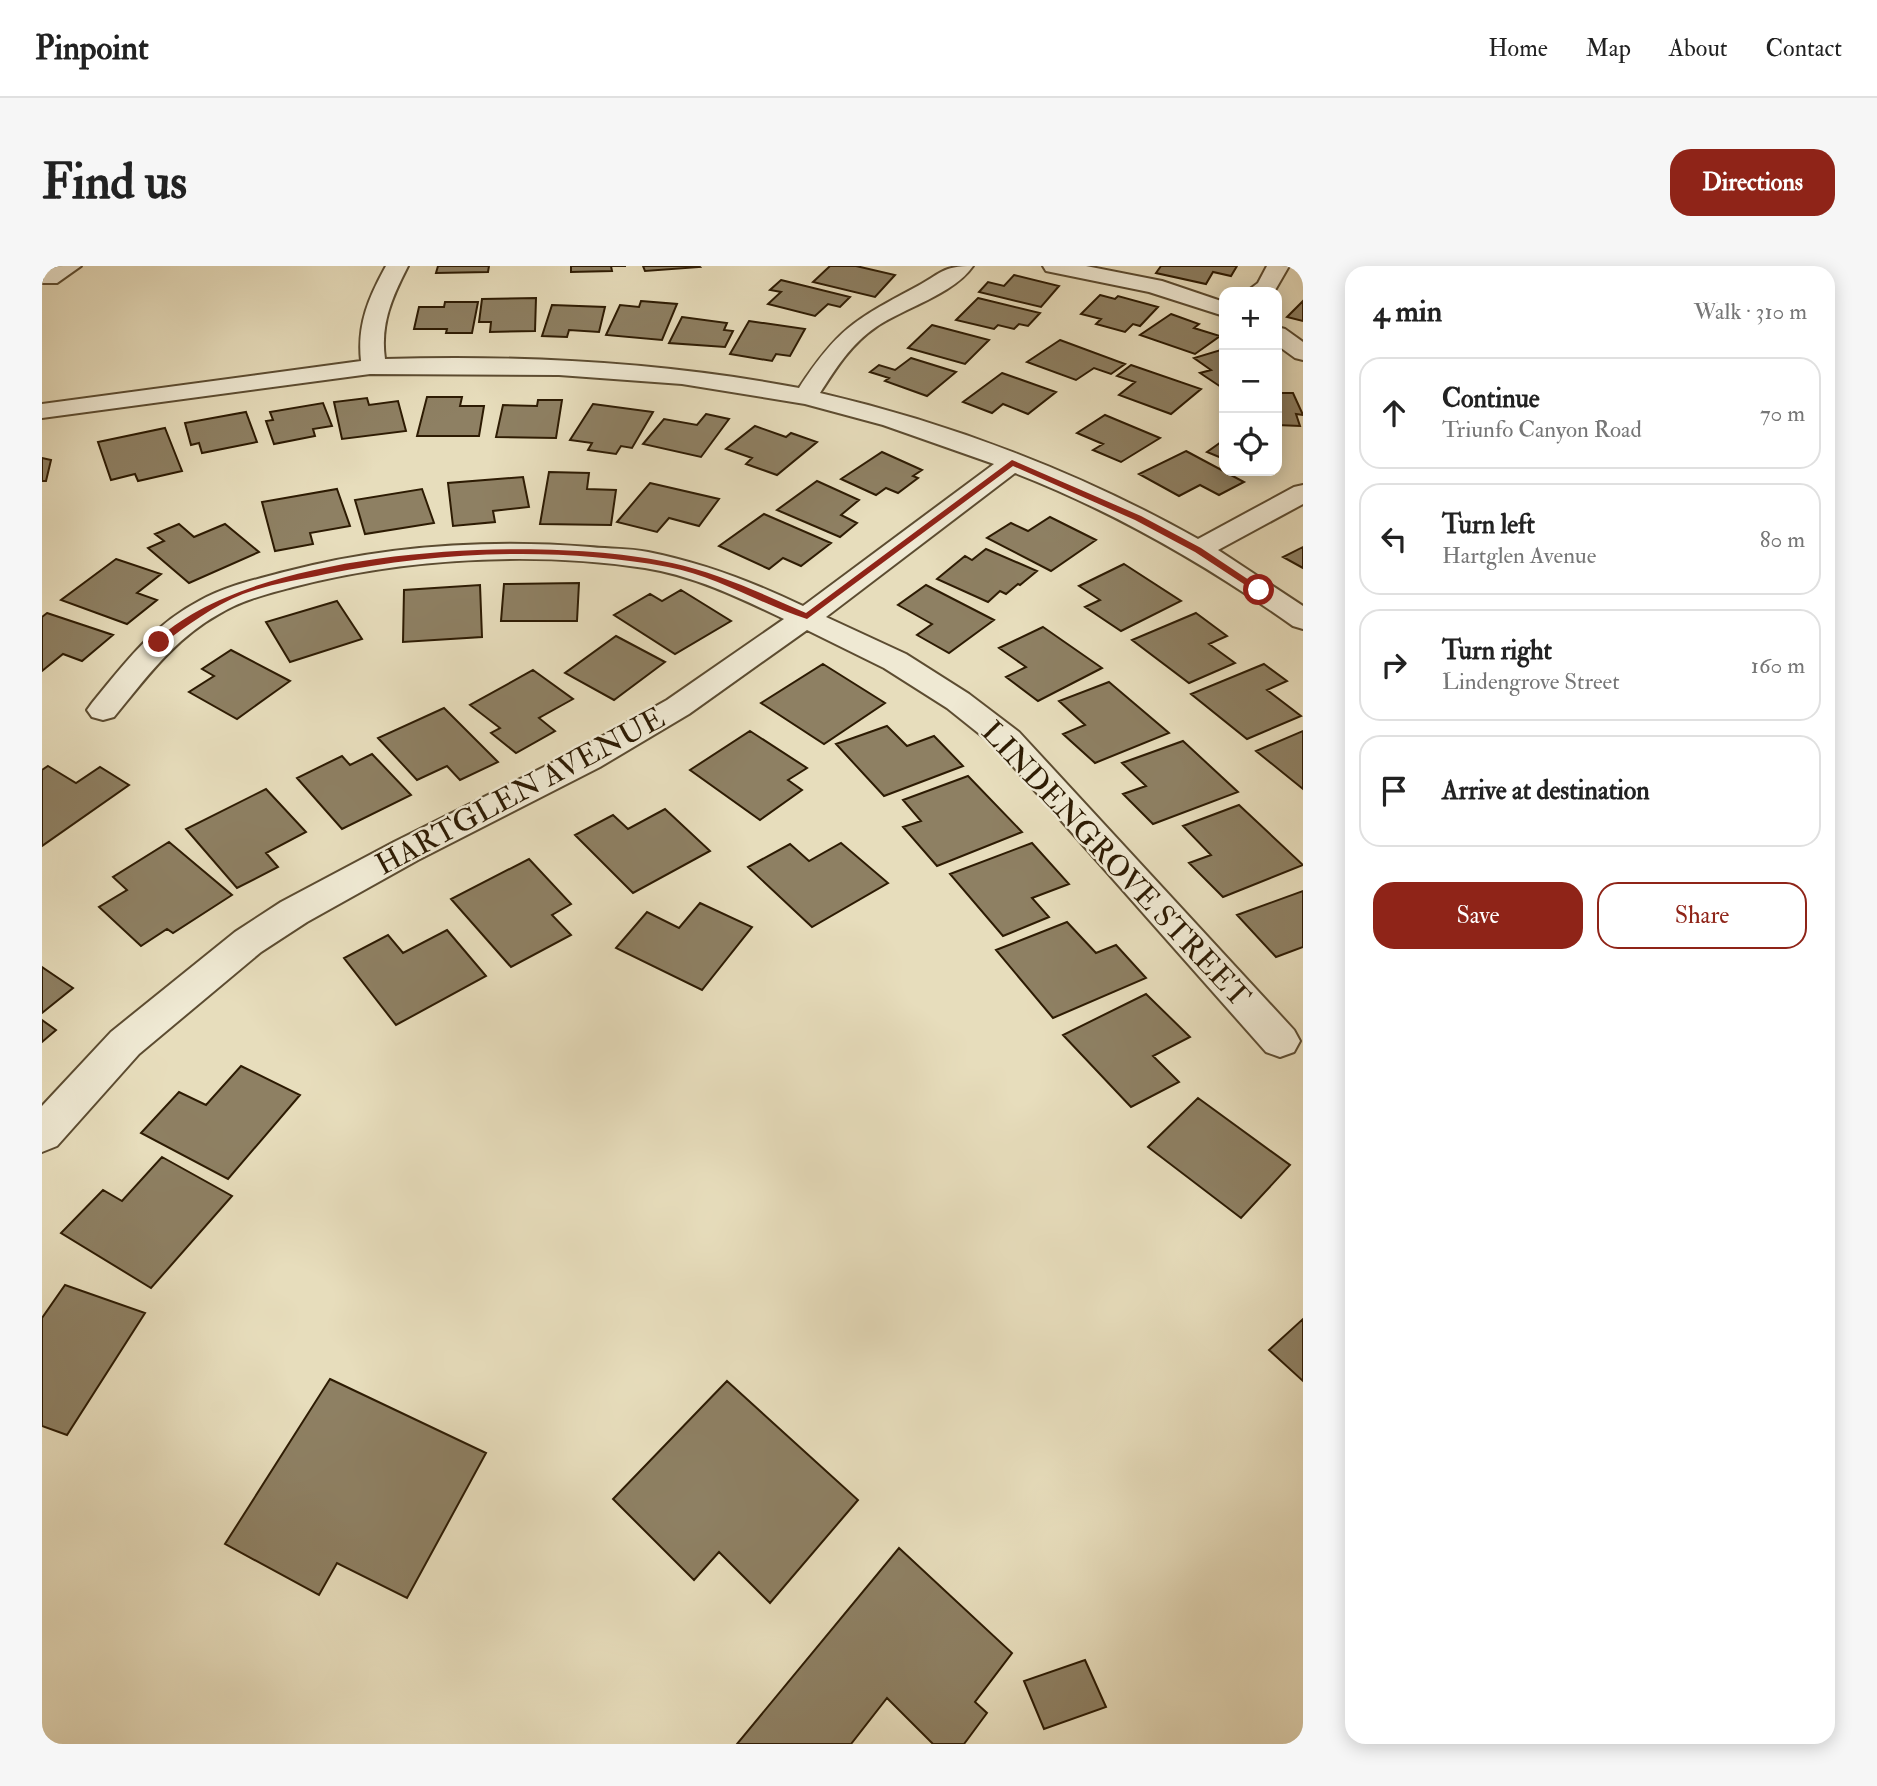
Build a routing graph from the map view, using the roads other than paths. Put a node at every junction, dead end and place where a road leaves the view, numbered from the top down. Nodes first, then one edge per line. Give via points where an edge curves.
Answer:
1 (70, 266) edge
2 (397, 266) edge
3 (962, 266) edge
4 (1055, 266) edge
5 (1278, 266) edge
6 (49, 278) dead end
7 (1266, 287) edge
8 (1219, 307) edge
9 (1282, 337) edge
10 (1303, 352) edge
11 (374, 367) junction
12 (805, 397) junction
13 (42, 411) edge
14 (1012, 463) junction
15 (1303, 493) edge
16 (1198, 550) junction
17 (807, 617) junction
18 (1303, 620) edge
19 (103, 710) dead end
20 (1280, 1041) dead end
21 (42, 1134) edge

1 - 6 street
2 - 11 street via 374,308
3 - 12 street via 934,288 856,331
4 - 8 street via 1163,289
5 - 7 street
9 - 10 street
11 - 12 street via 598,369
11 - 13 street
12 - 14 street via 888,419
14 - 16 street via 1082,491
14 - 17 street, HARTGLEN AVENUE
15 - 16 street
16 - 18 street
17 - 19 street, LINDENGROVE STREET via 731,584 646,560 531,551 427,555 274,583 207,608 159,642
17 - 20 street, LINDENGROVE STREET via 895,661 1008,740
17 - 21 street, HARTGLEN AVENUE via 636,733 294,912 125,1043

